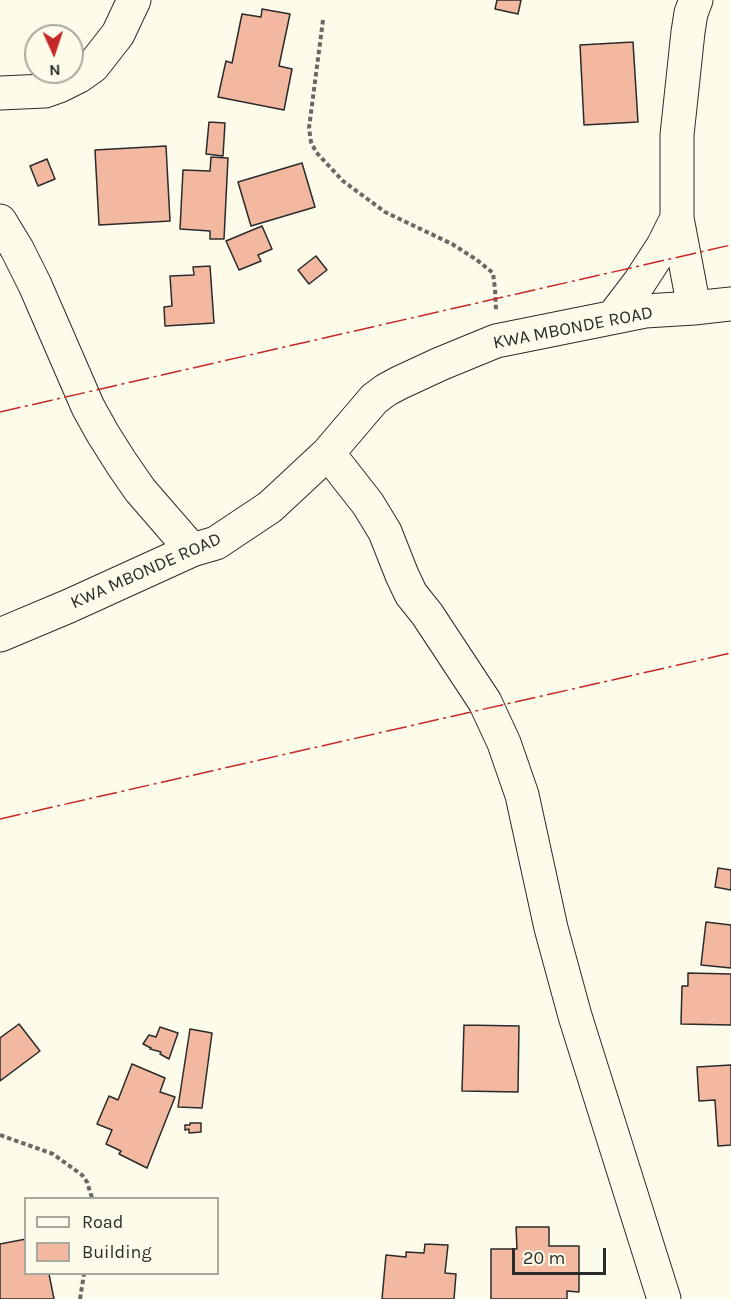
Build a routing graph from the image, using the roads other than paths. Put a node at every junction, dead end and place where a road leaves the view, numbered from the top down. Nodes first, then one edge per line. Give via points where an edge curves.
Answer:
1 (134, 0) edge
2 (696, 0) edge
3 (0, 93) edge
4 (678, 218) junction
5 (0, 221) edge
6 (731, 304) edge
7 (694, 309) junction
8 (614, 317) junction
9 (328, 453) junction
10 (192, 550) junction
11 (0, 635) edge
12 (664, 1299) edge

1 - 3 street via 118,34 93,66 79,76 45,90
2 - 4 street via 688,32 677,135
4 - 7 street
4 - 8 street
5 - 10 street via 26,267 103,434 140,490
6 - 7 street, KWA MBONDE ROAD
7 - 8 street, KWA MBONDE ROAD
8 - 9 street, KWA MBONDE ROAD via 496,341 440,364 374,399
9 - 10 street, KWA MBONDE ROAD via 270,507 216,543
9 - 12 street via 385,532 411,594 485,702 504,743 522,795 575,1016
10 - 11 street, KWA MBONDE ROAD

